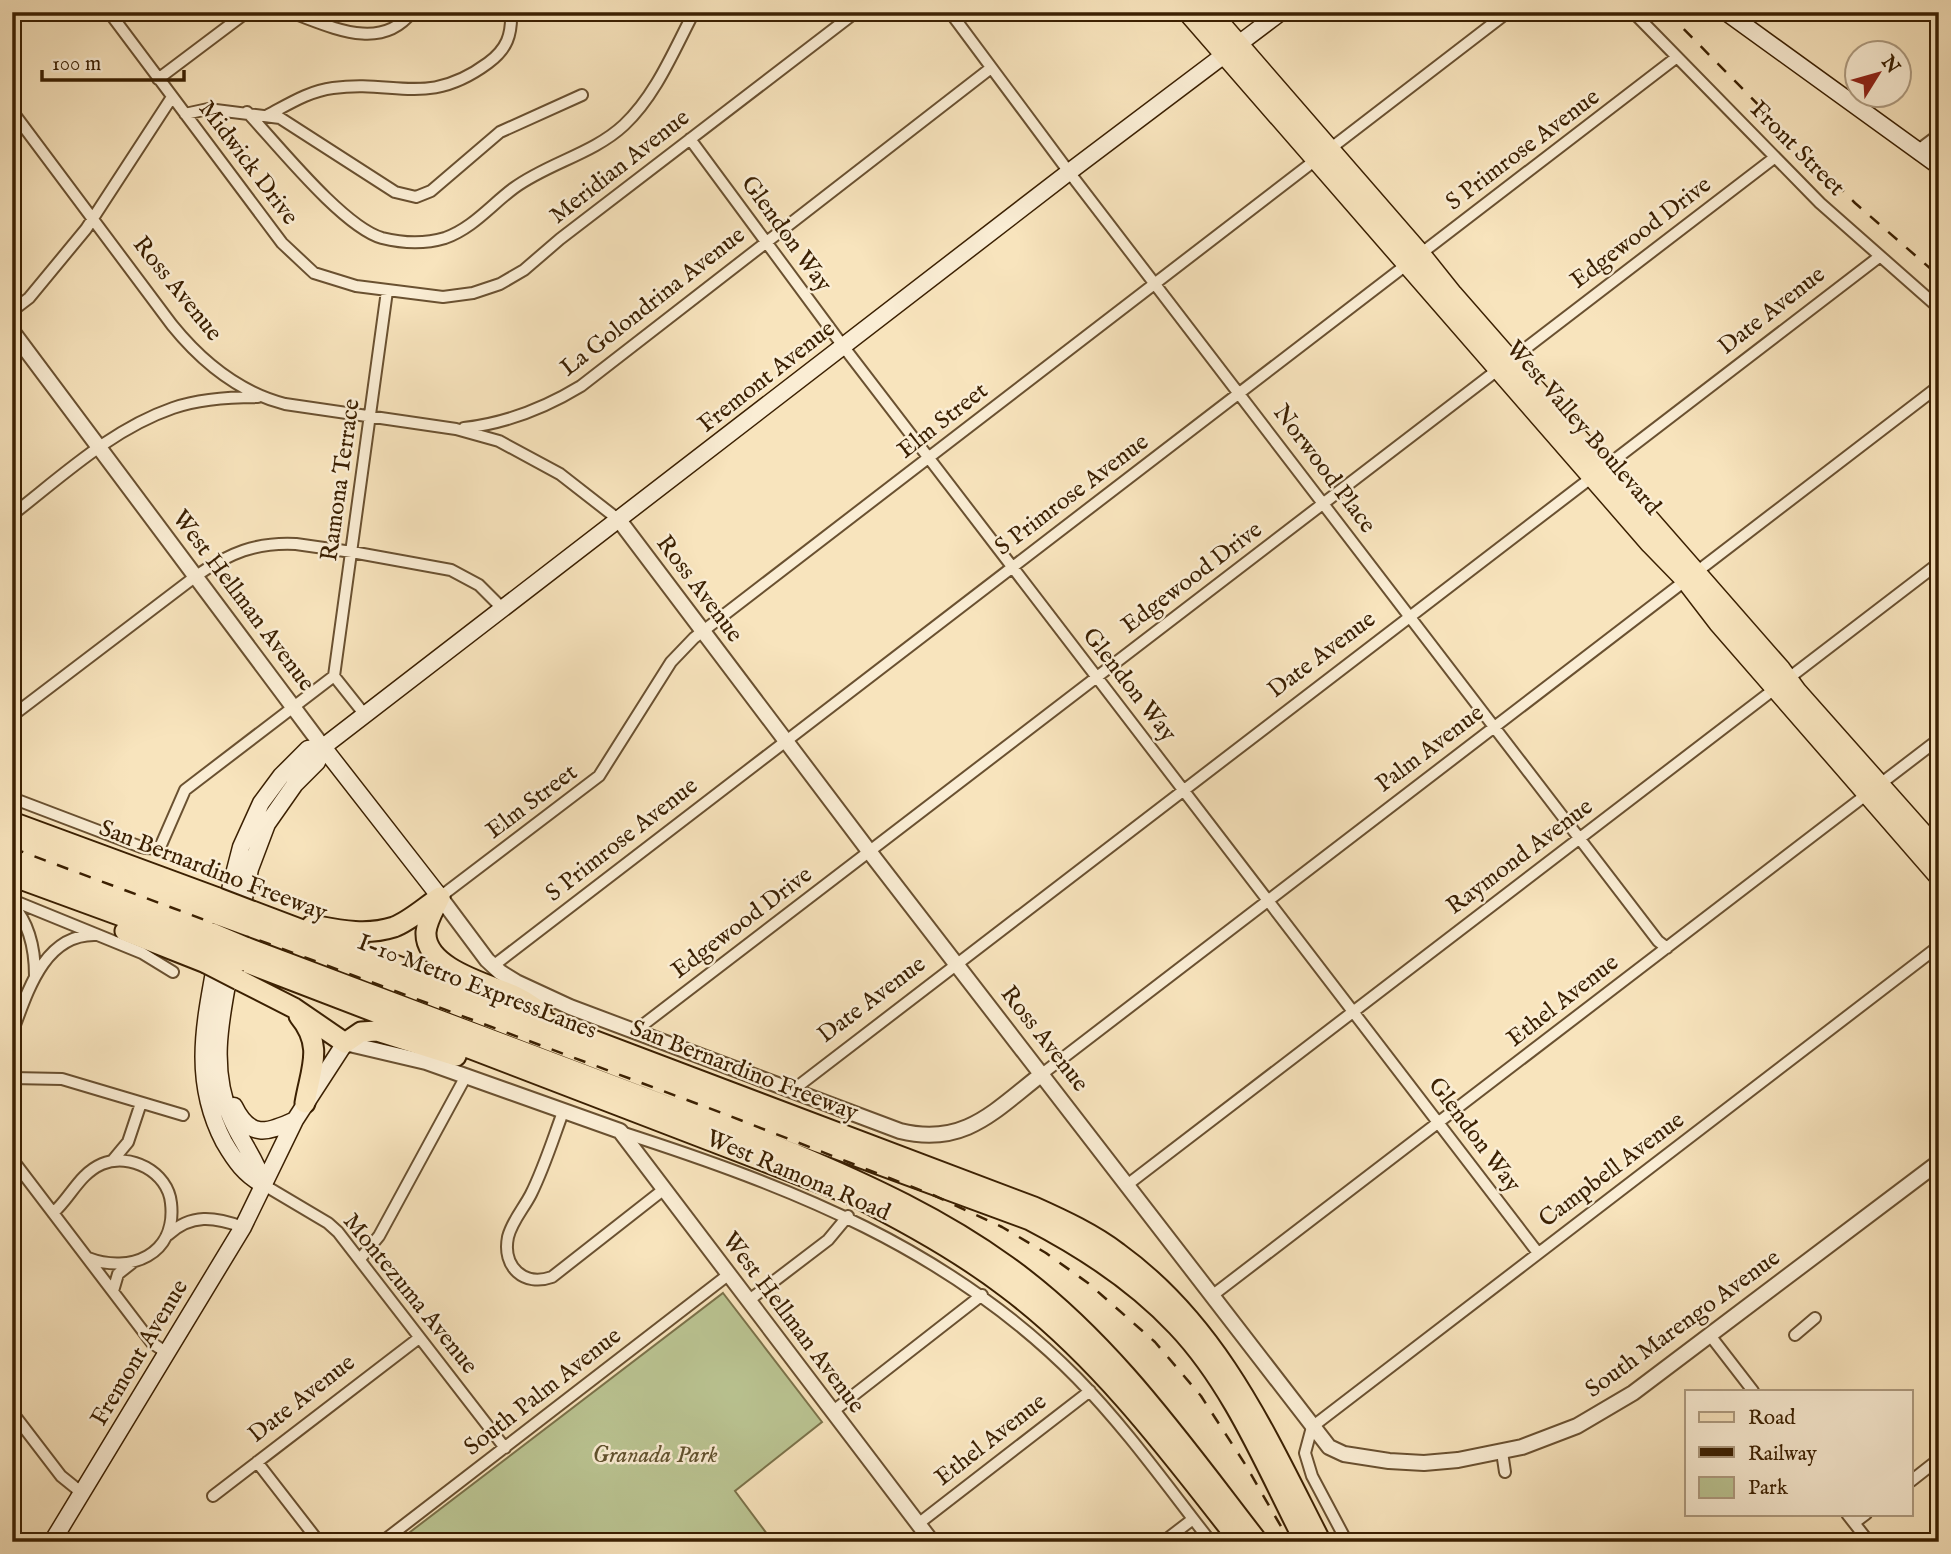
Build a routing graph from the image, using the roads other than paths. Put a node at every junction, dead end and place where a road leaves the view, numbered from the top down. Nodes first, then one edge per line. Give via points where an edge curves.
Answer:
1 (109, 12) edge
2 (247, 12) edge
3 (290, 12) edge
4 (412, 12) edge
5 (511, 12) edge
6 (694, 12) edge
7 (856, 12) edge
8 (950, 12) edge
9 (1187, 12) edge
10 (1211, 12) edge
11 (1281, 12) edge
12 (1508, 12) edge
13 (1633, 12) edge
14 (1726, 12) edge
15 (1232, 49) junction
16 (1677, 57) junction
17 (991, 68) junction
18 (158, 79) junction
19 (582, 95) dead end
20 (173, 97) junction
21 (12, 111) edge
22 (247, 112) junction
23 (185, 114) junction
24 (268, 115) junction
25 (1939, 137) edge
26 (690, 139) junction
27 (1919, 152) junction
28 (1323, 155) junction
29 (1774, 158) junction
30 (1939, 166) edge
31 (1069, 172) junction
32 (92, 218) junction
33 (766, 242) junction
34 (1879, 257) junction
35 (1414, 259) junction
36 (1155, 284) junction
37 (387, 291) junction
38 (1939, 308) edge
39 (12, 311) edge
40 (12, 331) edge
41 (844, 346) junction
42 (1505, 363) junction
43 (1939, 386) edge
44 (1240, 393) junction
45 (260, 397) junction
46 (370, 418) junction
47 (456, 429) junction
48 (100, 447) junction
49 (929, 458) junction
50 (1599, 472) junction
51 (1324, 503) junction
52 (12, 515) edge
53 (619, 520) junction
54 (352, 552) junction
55 (1939, 564) edge
56 (1012, 567) junction
57 (196, 576) junction
58 (1691, 576) junction
59 (503, 609) junction
60 (1410, 616) junction
61 (703, 632) junction
62 (334, 676) junction
63 (1097, 677) junction
64 (1782, 683) junction
65 (293, 706) junction
66 (365, 715) junction
67 (12, 716) edge
68 (1495, 727) junction
69 (1939, 739) edge
70 (786, 741) junction
71 (323, 747) junction
72 (1183, 790) junction
73 (1874, 790) junction
74 (12, 798) edge
75 (12, 822) edge
76 (1580, 838) junction
77 (12, 840) edge
78 (870, 850) junction
79 (1939, 851) edge
80 (12, 857) edge
81 (79, 864) junction
82 (129, 866) junction
83 (1939, 877) edge
84 (21, 879) edge
85 (440, 897) junction
86 (1268, 900) junction
87 (12, 902) edge
88 (255, 918) junction
89 (212, 931) junction
90 (98, 935) junction
91 (1939, 946) edge
92 (1667, 948) junction
93 (242, 963) junction
94 (957, 963) junction
95 (493, 967) junction
96 (173, 972) dead end
97 (34, 976) junction
98 (369, 992) junction
99 (288, 1005) junction
100 (1354, 1011) junction
101 (421, 1029) junction
102 (635, 1031) junction
103 (571, 1032) junction
104 (12, 1033) edge
105 (345, 1043) junction
106 (219, 1073) junction
107 (1042, 1074) junction
108 (466, 1076) junction
109 (12, 1078) edge
110 (793, 1090) junction
111 (141, 1102) junction
112 (305, 1102) junction
113 (563, 1112) junction
114 (183, 1115) dead end
115 (650, 1118) junction
116 (295, 1120) junction
117 (1439, 1123) junction
118 (620, 1131) junction
119 (128, 1142) junction
120 (12, 1159) edge
121 (113, 1160) junction
122 (137, 1162) junction
123 (1939, 1162) edge
124 (264, 1185) junction
125 (1127, 1185) junction
126 (663, 1190) junction
127 (71, 1192) junction
128 (40, 1196) junction
129 (171, 1201) junction
130 (53, 1213) junction
131 (848, 1216) junction
132 (193, 1219) junction
133 (243, 1227) junction
134 (168, 1235) junction
135 (958, 1253) junction
136 (1538, 1253) junction
137 (88, 1258) junction
138 (360, 1259) junction
139 (133, 1262) junction
140 (1007, 1266) junction
141 (728, 1275) junction
142 (113, 1291) junction
143 (982, 1295) junction
144 (1213, 1295) junction
145 (748, 1301) junction
146 (1815, 1318) dead end
147 (1709, 1334) junction
148 (1795, 1335) dead end
149 (419, 1338) junction
150 (167, 1353) junction
151 (1752, 1390) edge
152 (1090, 1391) junction
153 (12, 1412) edge
154 (832, 1412) junction
155 (1312, 1427) junction
156 (505, 1448) junction
157 (1502, 1452) junction
158 (1939, 1459) edge
159 (257, 1462) junction
160 (1505, 1472) dead end
161 (1912, 1479) edge
162 (82, 1493) junction
163 (213, 1496) dead end
164 (1193, 1518) junction
165 (1851, 1518) edge
166 (918, 1524) junction
167 (52, 1542) edge
168 (319, 1542) edge
169 (382, 1542) edge
170 (932, 1542) edge
171 (1163, 1542) edge
172 (1211, 1542) edge
173 (1240, 1542) edge
174 (1258, 1542) edge
175 (1305, 1542) edge
176 (1321, 1542) edge
177 (1347, 1542) edge
178 (1869, 1542) edge

1 - 18 street, Midwick Drive
2 - 18 street
3 - 4 street via 362,35 393,29
5 - 24 street via 507,45 461,80 415,91 355,86 324,89
6 - 22 street via 652,91 625,125 607,139 529,178 477,220 443,238 401,242 360,228
7 - 26 street, Meridian Avenue
8 - 17 street, Norwood Place
9 - 15 main road, West Valley Boulevard
10 - 15 main road, West Valley Boulevard
11 - 15 main road, Fremont Avenue
12 - 28 street, Elm Street
13 - 16 street, Front Street
14 - 27 main road
15 - 28 main road, West Valley Boulevard
15 - 31 main road, Fremont Avenue
16 - 29 street, Front Street
16 - 35 street, S Primrose Avenue
17 - 31 street, Norwood Place
17 - 33 street, La Golondrina Avenue
18 - 20 street, Midwick Drive
19 - 24 street via 500,132 438,186 416,197 396,192 287,120
20 - 23 street, Midwick Drive
20 - 32 street
21 - 32 street, Ross Avenue
22 - 23 street via 208,109
22 - 24 street
23 - 37 street, Midwick Drive via 282,243 314,273
25 - 27 street
26 - 33 street, Glendon Way
26 - 37 street, Meridian Avenue via 500,284 443,297
27 - 30 main road
28 - 35 main road, West Valley Boulevard
28 - 36 street, Elm Street
29 - 34 street, Front Street
29 - 42 street, Edgewood Drive
31 - 36 street, Norwood Place
31 - 41 main road, Fremont Avenue
32 - 39 street via 29,298
32 - 45 street, Ross Avenue via 193,348 231,382
33 - 41 street, Glendon Way
33 - 47 street, La Golondrina Avenue via 562,398 522,415
34 - 38 street, Front Street
34 - 50 street, Date Avenue
35 - 42 main road, West Valley Boulevard via 1452,294
35 - 44 street, S Primrose Avenue
36 - 44 street, Norwood Place
36 - 49 street, Elm Street
37 - 46 street, Ramona Terrace
40 - 48 street, West Hellman Avenue
41 - 49 street, Glendon Way
41 - 53 main road, Fremont Avenue
42 - 50 main road, West Valley Boulevard
42 - 51 street, Edgewood Drive
43 - 58 street, Palm Avenue
44 - 51 street, Norwood Place
44 - 56 street, S Primrose Avenue
45 - 46 street, Ross Avenue
45 - 48 street via 217,399 171,409
46 - 47 street, Ross Avenue
46 - 54 street, Ramona Terrace
47 - 53 street, Ross Avenue via 499,441 533,458
48 - 52 street
48 - 57 street, West Hellman Avenue
49 - 56 street, Glendon Way
49 - 61 street, Elm Street
50 - 58 main road, West Valley Boulevard
50 - 60 street, Date Avenue
51 - 60 street, Norwood Place
51 - 63 street, Edgewood Drive
53 - 59 main road, Fremont Avenue
53 - 61 street, Ross Avenue
54 - 57 street via 262,544 232,553
54 - 59 street via 451,570 480,585
54 - 62 street, Ramona Terrace
55 - 64 street, Raymond Avenue
56 - 63 street, Glendon Way
56 - 70 street, S Primrose Avenue
57 - 65 street, West Hellman Avenue
57 - 67 street
58 - 64 main road, West Valley Boulevard
58 - 68 street, Palm Avenue
59 - 66 main road, Fremont Avenue
60 - 68 street, Norwood Place
60 - 72 street, Date Avenue
61 - 70 street, Ross Avenue
61 - 85 street, Elm Street via 671,662 599,776
62 - 65 street
62 - 66 street
63 - 72 street, Glendon Way
63 - 78 street, Edgewood Drive
64 - 73 main road, West Valley Boulevard via 1797,691
64 - 76 street, Raymond Avenue
65 - 71 street, West Hellman Avenue
65 - 74 street via 185,790 161,845 155,848 141,847
66 - 71 main road, Fremont Avenue
68 - 76 street, Norwood Place
68 - 86 street, Palm Avenue
69 - 73 street, Ethel Avenue
70 - 78 street, Ross Avenue
70 - 95 street, S Primrose Avenue
71 - 85 main road, West Hellman Avenue
71 - 106 main road, Fremont Avenue via 317,762 274,813 254,857 220,1024
71 - 124 main road, Fremont Avenue via 308,749 281,776 246,835 226,905 203,1035 203,1077 212,1115 244,1172
72 - 86 street, Glendon Way
72 - 94 street, Date Avenue
73 - 79 main road, West Valley Boulevard
73 - 83 main road, West Valley Boulevard
73 - 92 street, Ethel Avenue
75 - 82 highway, San Bernardino Freeway
76 - 92 street, Norwood Place
76 - 100 street, Raymond Avenue
77 - 81 highway, I-10 Metro ExpressLanes
78 - 94 street, Ross Avenue
78 - 102 street, Edgewood Drive
80 - 89 highway, I-10 Metro ExpressLanes
81 - 82 highway
81 - 89 highway, I-10 Metro ExpressLanes
82 - 89 highway, San Bernardino Freeway
84 - 89 highway, San Bernardino Freeway
85 - 88 highway via 396,926 374,932
85 - 95 street
85 - 103 highway via 426,932 436,957 466,976 517,997
86 - 100 street, Glendon Way
86 - 107 street, Palm Avenue
87 - 90 street
87 - 97 street via 27,925
88 - 89 highway, I-10 Metro ExpressLanes, bridge
88 - 103 highway, San Bernardino Freeway
88 - 175 highway, I-10 Metro ExpressLanes via 758,1120 1030,1220 1096,1257 1178,1327 1212,1370
89 - 93 highway, San Bernardino Freeway, bridge
90 - 96 street
90 - 97 street via 64,945
91 - 136 street, Campbell Avenue
92 - 117 street, Ethel Avenue
93 - 98 highway, I-10 Metro ExpressLanes
93 - 99 highway
93 - 101 highway, San Bernardino Freeway
94 - 107 street, Ross Avenue
94 - 110 street, Date Avenue
95 - 102 street via 570,1007
97 - 104 street
98 - 101 highway
98 - 140 highway, I-10 Metro ExpressLanes via 838,1172 934,1220
99 - 105 highway
99 - 112 highway via 304,1023 314,1049
100 - 117 street, Glendon Way
100 - 125 street, Raymond Avenue
101 - 115 highway, San Bernardino Freeway
102 - 110 street
103 - 176 highway, San Bernardino Freeway via 1034,1207 1117,1251 1168,1295 1223,1360
105 - 108 street, West Ramona Road
105 - 112 main road
105 - 115 highway via 361,1032 377,1031
106 - 116 main road via 241,1119 253,1129 272,1130
106 - 124 main road, Fremont Avenue via 230,1115
107 - 110 street, Palm Avenue via 973,1125 942,1136 900,1131
107 - 125 street, Ross Avenue
108 - 113 street, West Ramona Road
108 - 138 street via 379,1236
109 - 111 street via 62,1079
111 - 114 street
111 - 119 street
112 - 116 main road
113 - 118 street, West Ramona Road
113 - 126 street via 531,1194 508,1237 508,1260 521,1277 542,1281 552,1277
115 - 135 highway, San Bernardino Freeway via 852,1195
116 - 124 main road
117 - 136 street, Glendon Way
117 - 144 street, Ethel Avenue
118 - 126 street, West Hellman Avenue
118 - 131 street, West Ramona Road
119 - 121 street
119 - 122 street
120 - 128 street
121 - 122 street
121 - 127 street via 87,1173
122 - 129 street via 164,1185
123 - 147 street, South Marengo Avenue
124 - 133 main road, Fremont Avenue
124 - 138 street, Montezuma Avenue via 328,1223
125 - 144 street, Ross Avenue
126 - 141 street, West Hellman Avenue
127 - 128 street via 59,1198
127 - 130 street
128 - 130 street
129 - 132 street
129 - 134 street
130 - 137 street
131 - 143 street, West Ramona Road
131 - 145 street via 828,1240
132 - 133 street via 219,1218
132 - 134 street
133 - 150 main road, Fremont Avenue
134 - 139 street via 154,1252
135 - 140 highway
135 - 173 highway, San Bernardino Freeway via 1018,1297 1113,1385
136 - 155 street, Campbell Avenue
137 - 139 street via 109,1264
137 - 142 street
138 - 149 street, Montezuma Avenue
139 - 142 street via 118,1274
140 - 174 highway, I-10 Metro ExpressLanes via 1102,1350
141 - 145 street, West Hellman Avenue
141 - 156 street, South Palm Avenue
142 - 150 street via 152,1343
143 - 152 street, West Ramona Road
143 - 154 street
144 - 155 street, Ross Avenue
145 - 154 street, West Hellman Avenue
146 - 148 street
147 - 151 street
147 - 157 street, South Marengo Avenue via 1601,1414
149 - 156 street, Montezuma Avenue
149 - 159 street, Date Avenue
150 - 162 main road, Fremont Avenue
152 - 164 street, West Ramona Road
152 - 166 street, Ethel Avenue
153 - 162 street via 61,1476
154 - 166 street, West Hellman Avenue
155 - 157 street, South Marengo Avenue via 1329,1447 1363,1458 1424,1462
155 - 177 street via 1304,1453
156 - 169 street, South Palm Avenue
157 - 160 street
158 - 161 street
159 - 163 street, Date Avenue
159 - 168 street
162 - 167 main road, Fremont Avenue
164 - 171 street
164 - 172 street, West Ramona Road
165 - 178 street
166 - 170 street, West Hellman Avenue

